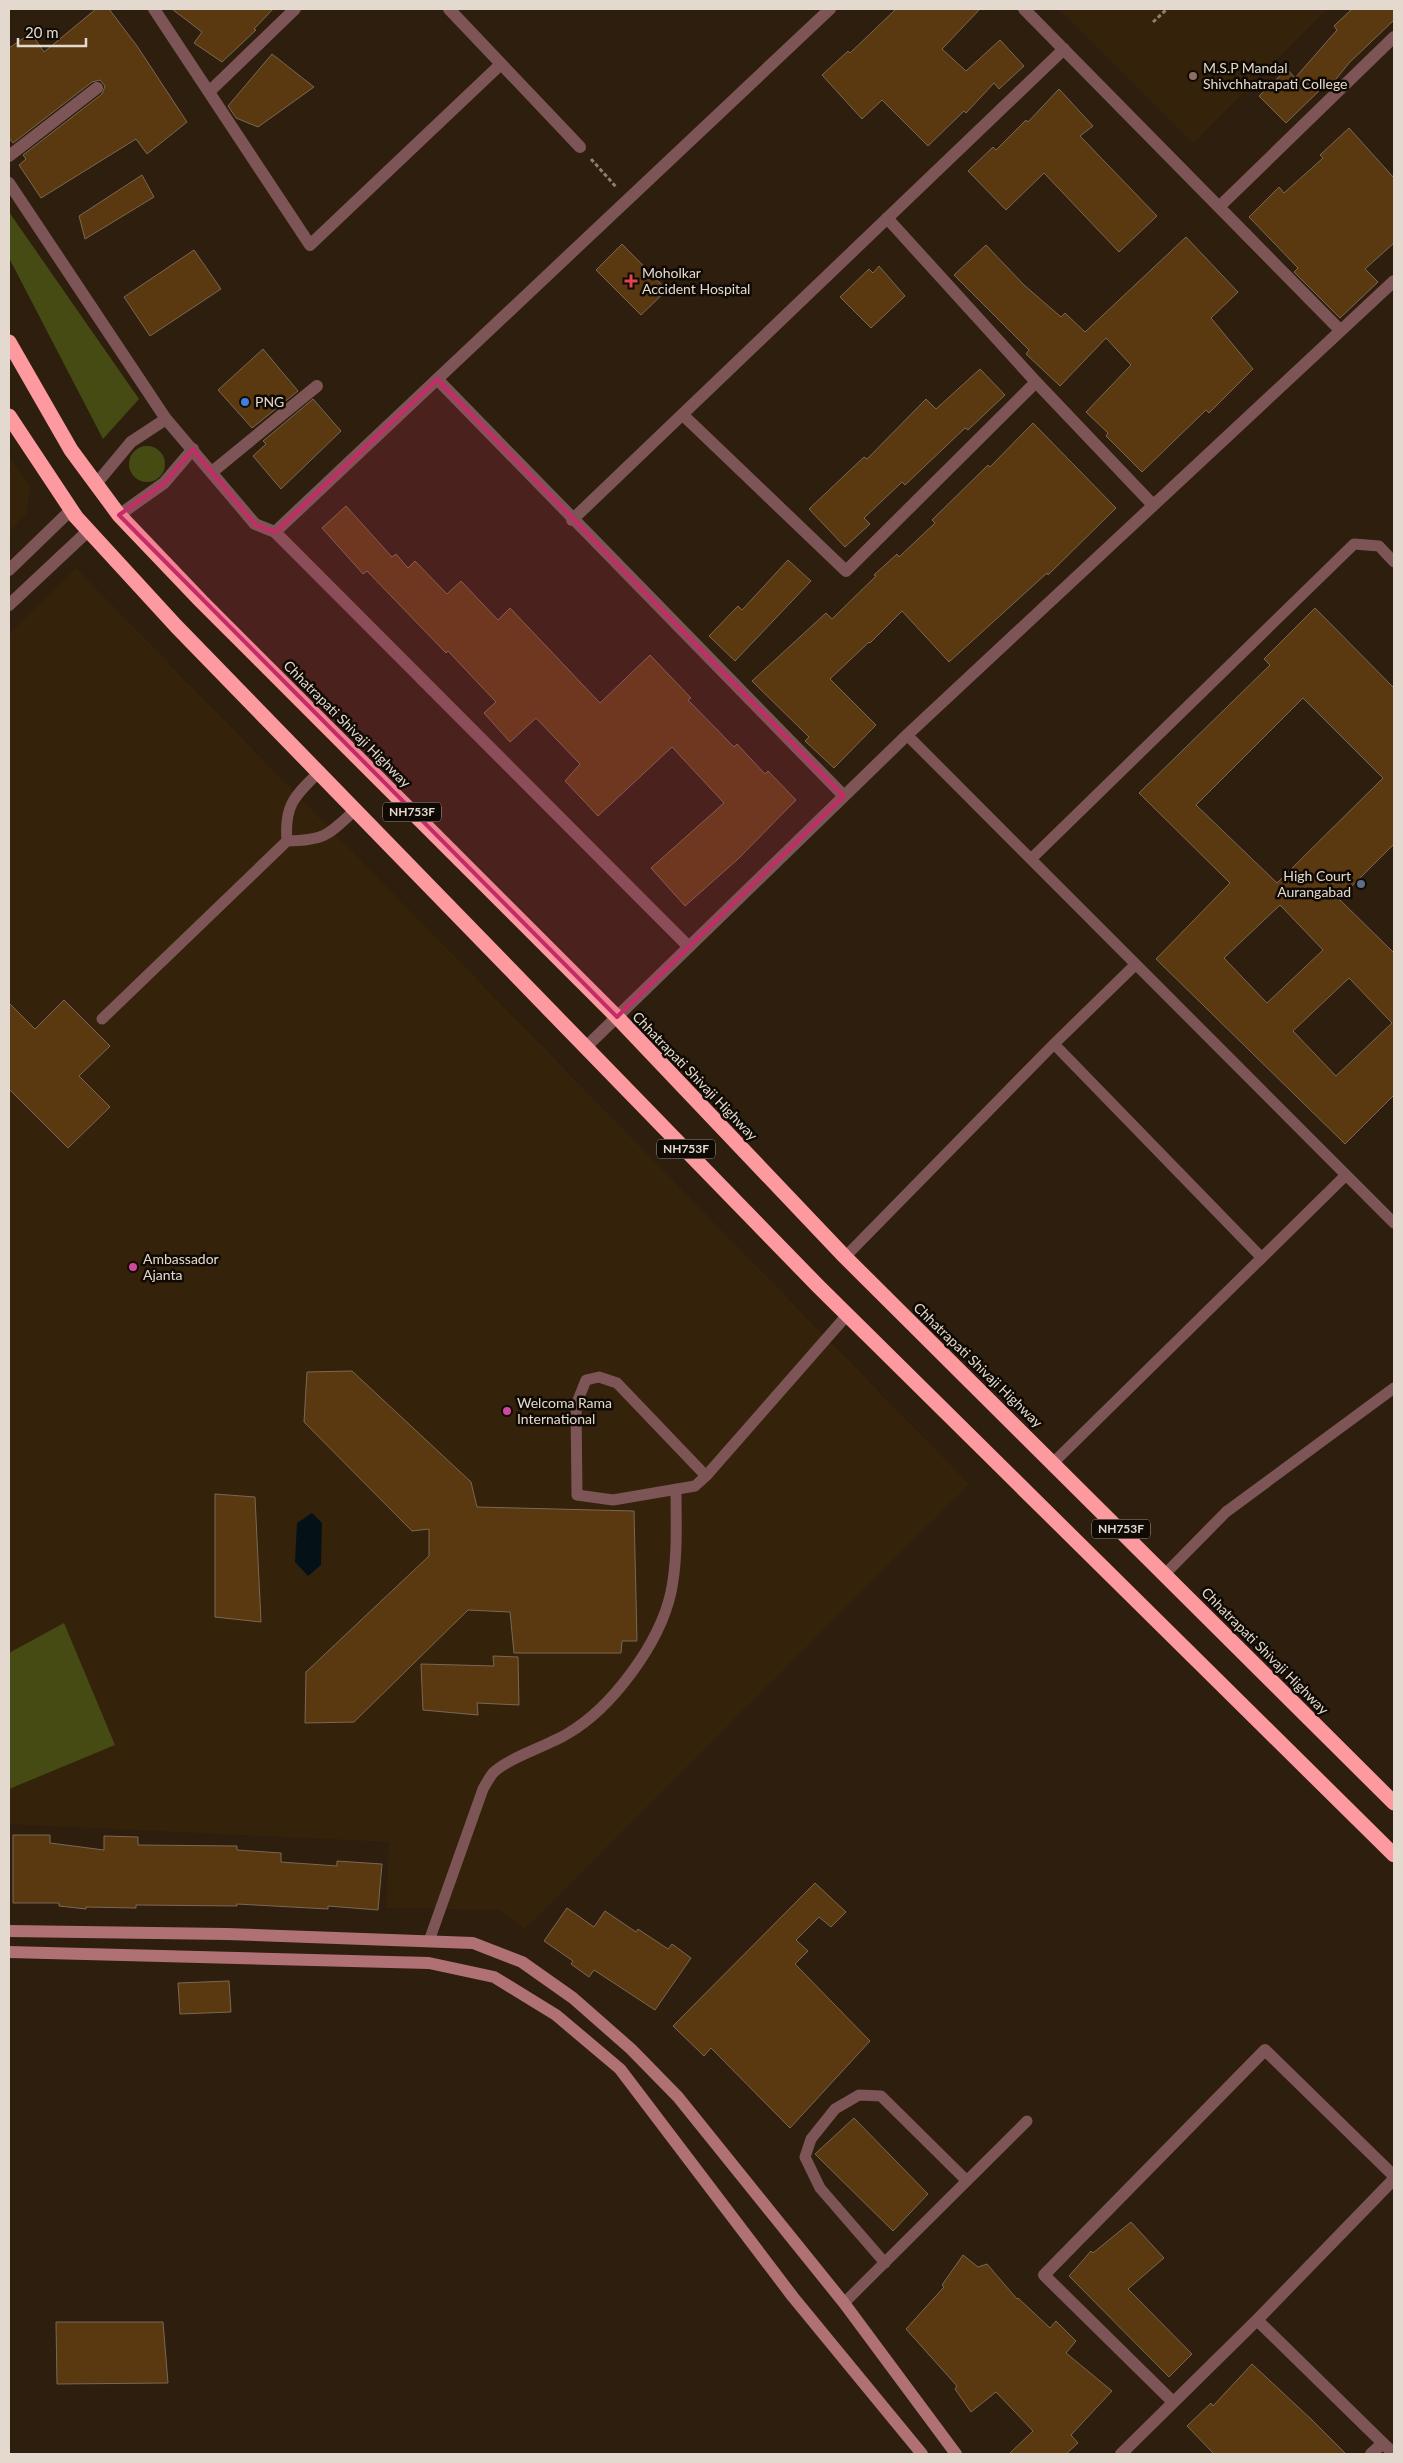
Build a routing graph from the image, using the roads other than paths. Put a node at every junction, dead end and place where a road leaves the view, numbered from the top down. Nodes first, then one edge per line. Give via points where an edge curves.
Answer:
1 (154, 9) edge
2 (295, 9) edge
3 (449, 9) edge
4 (830, 9) edge
5 (1024, 9) edge
6 (1394, 37) edge
7 (1064, 49) junction
8 (501, 64) junction
9 (97, 88) dead end
10 (209, 92) junction
11 (580, 147) road end
12 (9, 156) edge
13 (9, 183) edge
14 (1219, 207) junction
15 (887, 218) junction
16 (1394, 281) edge
17 (1340, 330) junction
18 (9, 342) edge
19 (437, 379) junction
20 (1036, 382) junction
21 (317, 386) dead end
22 (683, 415) junction
23 (9, 416) edge
24 (166, 419) junction
25 (193, 449) junction
26 (212, 472) junction
27 (96, 484) junction
28 (1153, 505) junction
29 (71, 510) junction
30 (119, 515) junction
31 (572, 520) junction
32 (88, 531) junction
33 (276, 532) junction
34 (1394, 562) edge
35 (9, 570) edge
36 (9, 605) edge
37 (907, 735) junction
38 (320, 771) junction
39 (844, 796) junction
40 (356, 809) junction
41 (287, 841) junction
42 (1031, 859) junction
43 (689, 948) junction
44 (1135, 965) junction
45 (617, 1017) junction
46 (102, 1019) dead end
47 (1054, 1044) junction
48 (587, 1046) junction
49 (1346, 1175) junction
50 (1394, 1222) edge
51 (845, 1257) junction
52 (1262, 1258) junction
53 (848, 1314) junction
54 (1394, 1388) edge
55 (1054, 1462) junction
56 (706, 1476) junction
57 (676, 1489) junction
58 (1165, 1574) junction
59 (1394, 1803) edge
60 (1394, 1855) edge
61 (9, 1931) edge
62 (150, 1933) junction
63 (429, 1941) junction
64 (9, 1952) edge
65 (150, 1955) junction
66 (635, 2052) junction
67 (620, 2069) junction
68 (1027, 2121) dead end
69 (1394, 2178) edge
70 (967, 2181) junction
71 (885, 2263) junction
72 (844, 2303) junction
73 (1257, 2320) junction
74 (1174, 2402) junction
75 (1383, 2443) junction
76 (922, 2454) edge
77 (956, 2454) edge
78 (1121, 2454) edge
79 (1371, 2454) edge
80 (1394, 2454) edge

1 - 10 street
2 - 10 street
3 - 8 street
4 - 19 street
5 - 7 street
6 - 14 street
7 - 14 street
7 - 15 street
8 - 10 street via 310,245
8 - 11 street
9 - 12 street
13 - 24 street
14 - 17 street
15 - 20 street
15 - 22 street
16 - 17 street
17 - 28 street
18 - 27 highway, Chhatrapati Shivaji Highway / NH753F via 71,450
19 - 31 street
19 - 33 street
20 - 22 street via 846,571
20 - 28 street
21 - 26 street
22 - 31 street
23 - 29 highway, NH753F
24 - 25 street
24 - 27 street via 131,442
25 - 26 street
25 - 30 street via 164,482
26 - 33 street via 256,524
27 - 30 highway, Chhatrapati Shivaji Highway / NH753F
28 - 37 street
29 - 32 highway, NH753F
29 - 35 street
30 - 45 highway, Chhatrapati Shivaji Highway / NH753F
31 - 39 street
32 - 36 street
32 - 38 highway, NH753F via 176,626
33 - 43 street
34 - 42 lane via 1379,546 1354,544
37 - 39 street
37 - 42 lane
38 - 40 highway, NH753F
38 - 41 lane via 296,795 286,820
39 - 43 street
40 - 41 lane via 332,832 315,840
40 - 48 highway, NH753F
41 - 46 lane
42 - 44 lane
43 - 45 street
44 - 47 lane
44 - 49 lane
45 - 48 street
45 - 51 highway, Chhatrapati Shivaji Highway / NH753F
47 - 51 lane
47 - 52 lane
48 - 53 highway, NH753F
49 - 50 lane
49 - 52 lane
51 - 55 highway, Chhatrapati Shivaji Highway / NH753F
52 - 55 lane
53 - 56 lane
53 - 60 highway, NH753F
54 - 58 lane via 1226,1512
55 - 58 highway, Chhatrapati Shivaji Highway / NH753F
56 - 57 lane via 696,1486
56 - 57 lane via 617,1383 599,1377 586,1380 576,1405 577,1496 613,1500
57 - 63 lane via 676,1562 670,1594 656,1631 623,1684 594,1714 570,1733 508,1762 494,1773 483,1789
58 - 59 highway, Chhatrapati Shivaji Highway / NH753F
61 - 62 street
62 - 63 street
62 - 65 street
63 - 66 street via 473,1943 522,1962 573,1998
64 - 65 street
65 - 67 street via 429,1963 494,1977 556,2014
66 - 67 street
66 - 72 street via 678,2097
67 - 76 street via 793,2297
68 - 70 lane
69 - 73 street
69 - 74 street via 1265,2050 1044,2275
70 - 71 lane
70 - 71 lane via 881,2096 860,2095 835,2109 811,2139 805,2157 820,2188
71 - 72 lane
72 - 77 street
73 - 74 street
73 - 75 street
74 - 78 street
75 - 79 street
75 - 80 street

